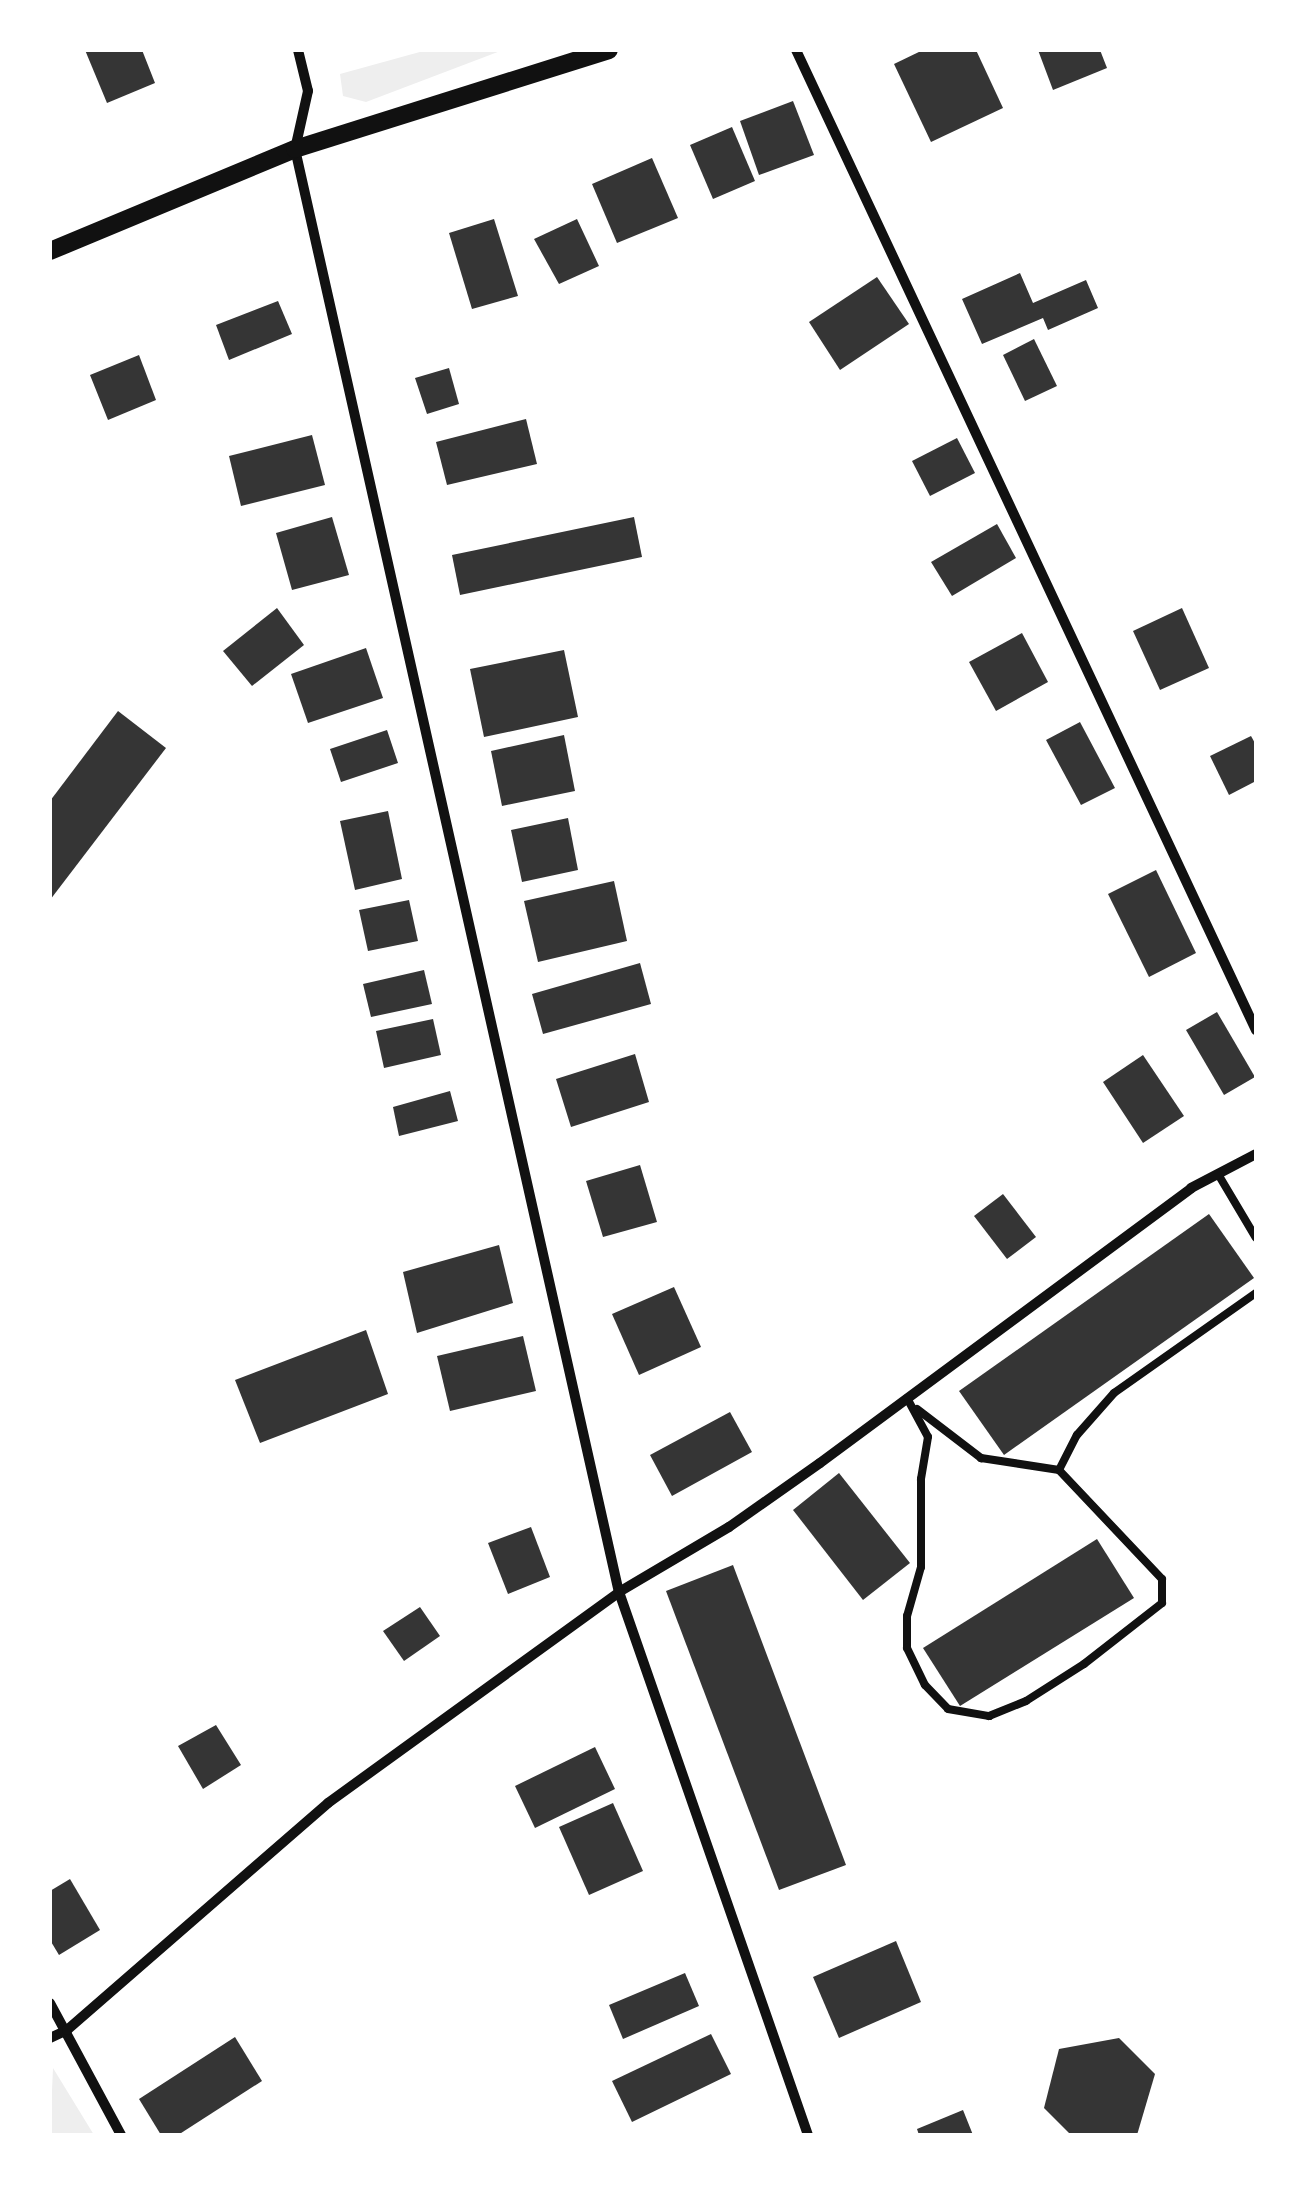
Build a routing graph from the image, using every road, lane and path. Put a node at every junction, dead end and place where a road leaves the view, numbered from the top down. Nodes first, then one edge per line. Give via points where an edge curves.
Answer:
1 (298, 50) edge
2 (609, 50) edge
3 (796, 50) edge
4 (296, 149) junction
5 (50, 251) edge
6 (1256, 1030) edge
7 (1256, 1154) edge
8 (1218, 1174) junction
9 (1256, 1238) edge
10 (1256, 1293) edge
11 (907, 1398) junction
12 (1059, 1470) junction
13 (619, 1592) junction
14 (50, 2003) edge
15 (67, 2030) junction
16 (50, 2038) edge
17 (121, 2135) edge
18 (808, 2135) edge

1 - 4 street via 308,92
2 - 4 street
3 - 6 street
4 - 5 street
4 - 13 street
7 - 8 street
8 - 9 lane
8 - 11 street
10 - 12 lane via 1114,1393 1077,1435
11 - 12 lane via 980,1458
11 - 12 lane via 928,1437 921,1567 907,1616 907,1648 925,1685 948,1708 989,1716 1026,1701 1162,1603 1162,1579
11 - 13 street via 729,1526
13 - 15 street via 328,1802
13 - 18 street
14 - 15 street
15 - 16 street
15 - 17 street

